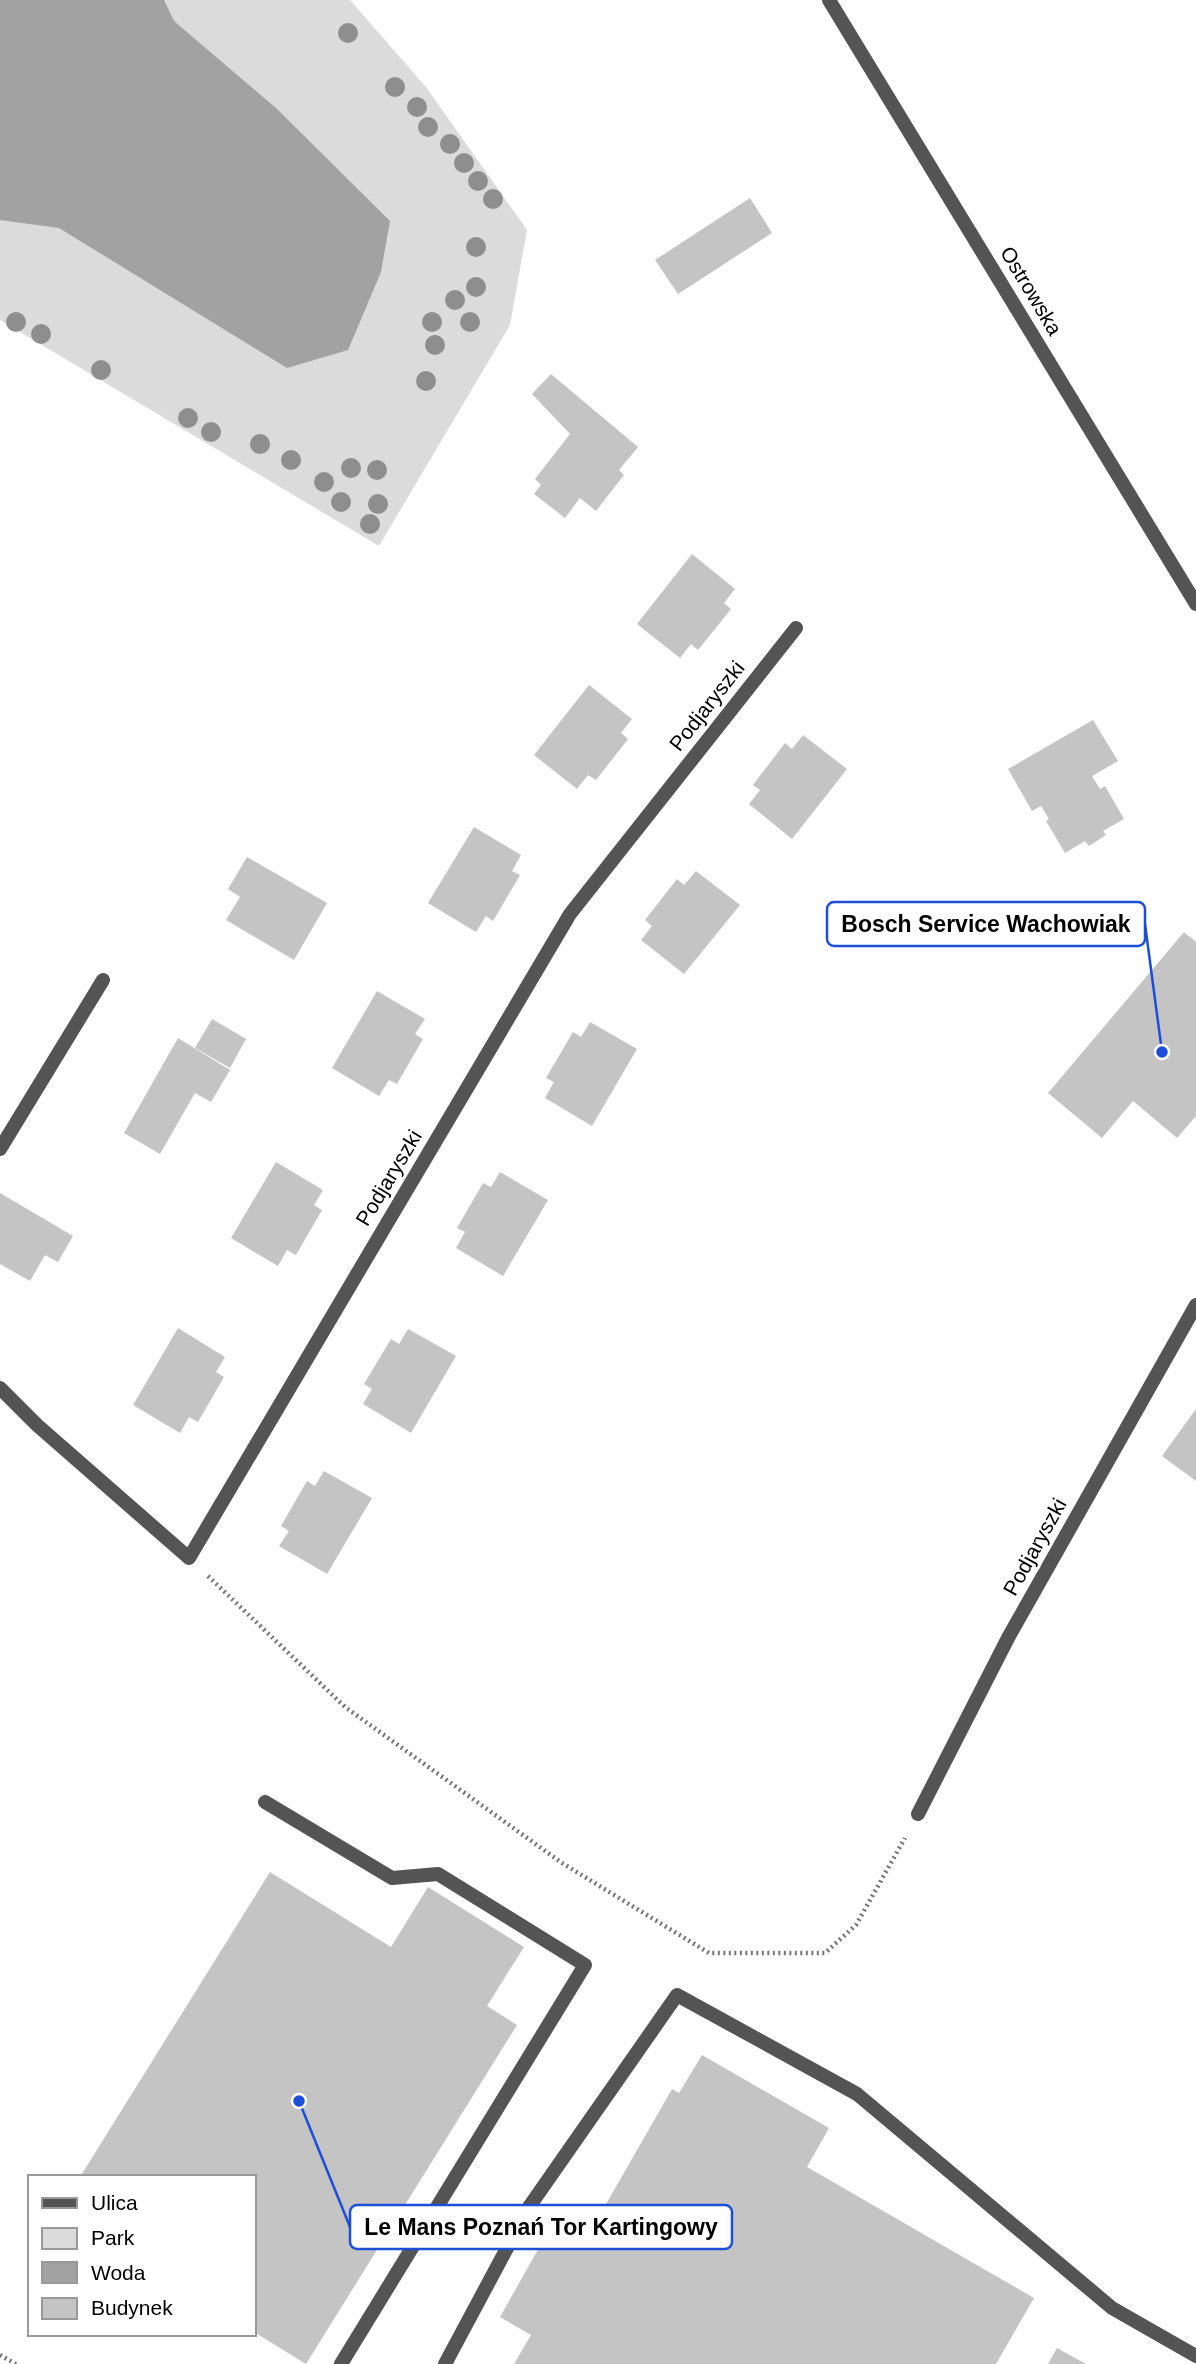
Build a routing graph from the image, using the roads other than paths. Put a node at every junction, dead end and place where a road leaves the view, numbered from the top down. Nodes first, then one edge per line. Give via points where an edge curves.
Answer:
1 (830, 0) edge
2 (1196, 604) edge
3 (796, 628) dead end
4 (103, 980) dead end
5 (0, 1149) edge
6 (1196, 1305) edge
7 (0, 1388) edge
8 (265, 1802) dead end
9 (918, 1814) road end
10 (1196, 2356) edge
11 (341, 2364) edge
12 (445, 2364) edge

1 - 2 street, Ostrowska
3 - 7 street, Podjaryszki via 570,914 189,1558
4 - 5 street
6 - 9 street, Podjaryszki via 1008,1638
8 - 11 street via 392,1878 438,1874 585,1965
10 - 12 street via 1112,2308 857,2094 677,1994 529,2207

